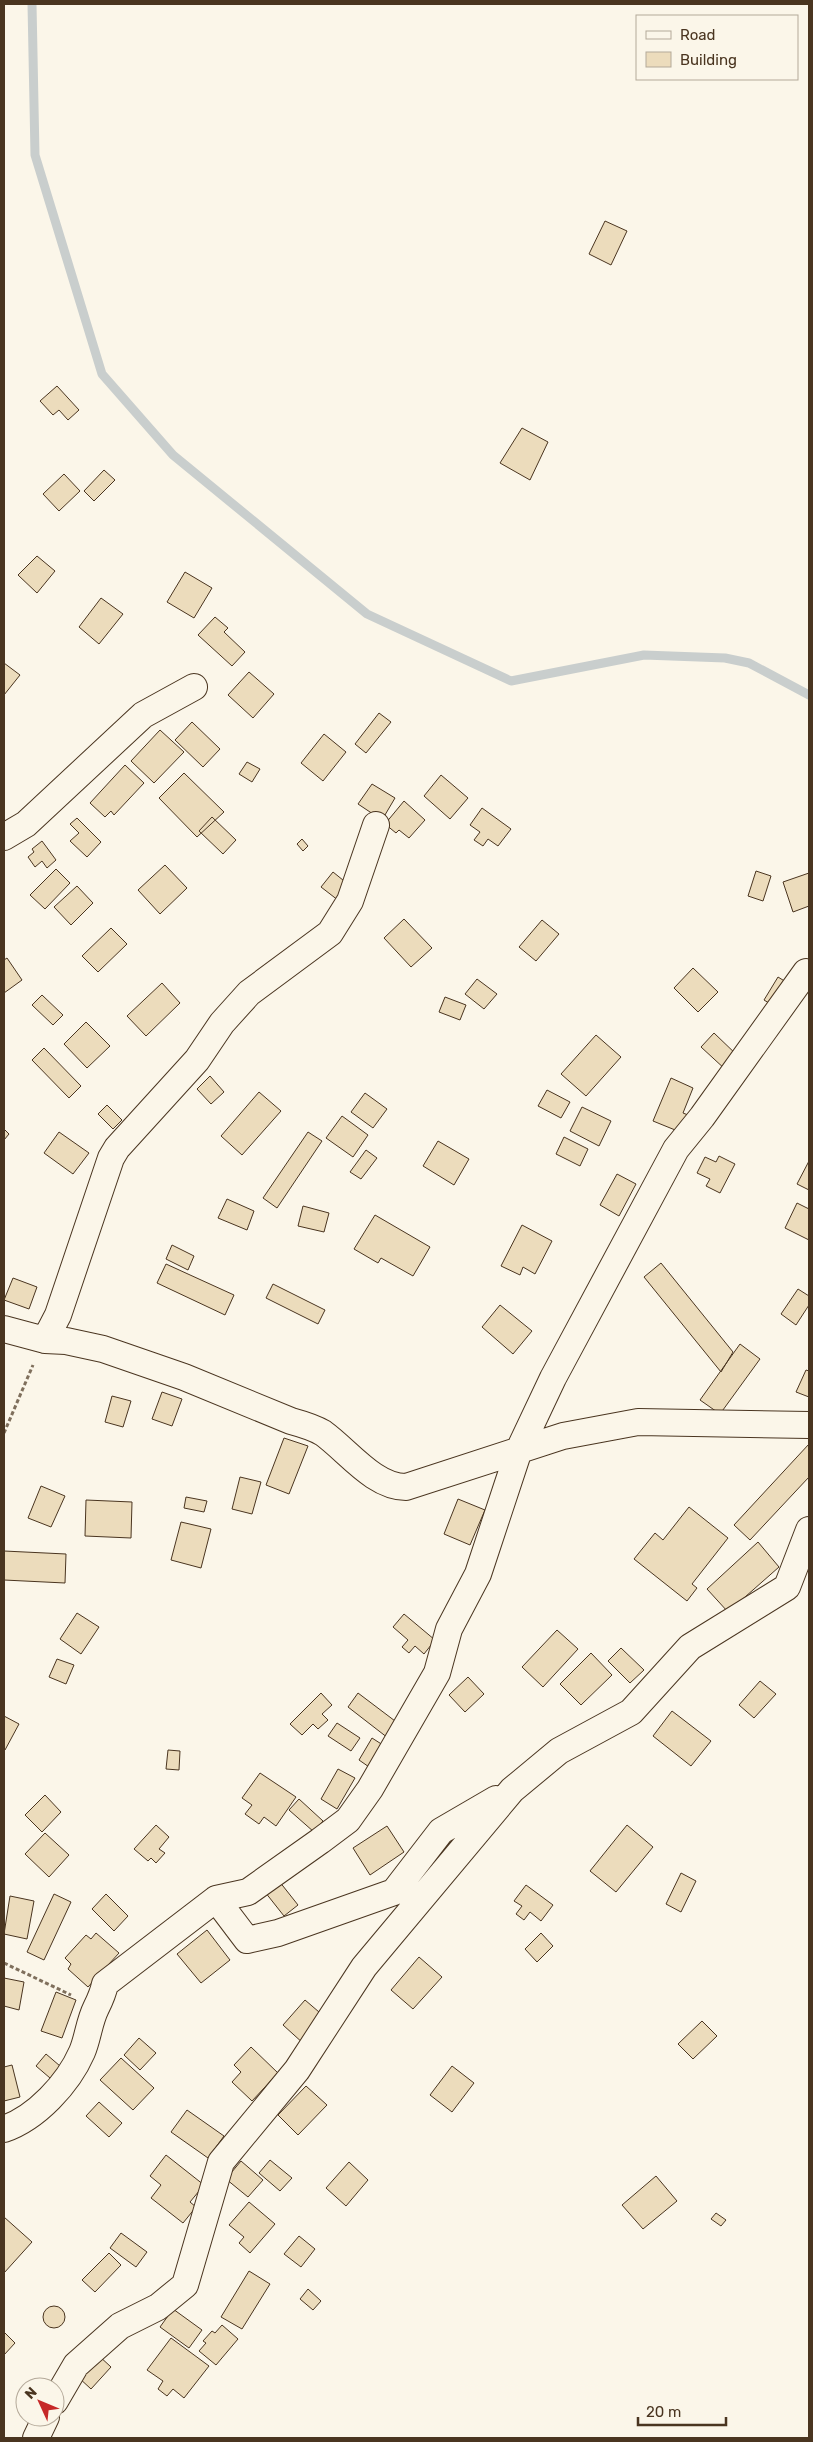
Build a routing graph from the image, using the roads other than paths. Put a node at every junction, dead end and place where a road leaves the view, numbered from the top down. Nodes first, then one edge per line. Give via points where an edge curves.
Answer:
1 (194, 687) dead end
2 (376, 825) dead end
3 (4, 837) edge
4 (806, 972) dead end
5 (4, 1329) edge
6 (45, 1340) junction
7 (809, 1425) edge
8 (520, 1450) junction
9 (809, 1530) edge
10 (512, 1790) junction
11 (216, 1899) junction
12 (4, 2129) edge
13 (65, 2384) edge

1 - 3 street via 143,714 26,824
2 - 6 street via 350,901 330,933 249,993 222,1023 197,1060 116,1148 58,1315
4 - 8 street via 676,1149 553,1378
5 - 6 street
6 - 8 street via 103,1349 308,1425 395,1487 406,1487
7 - 8 street via 638,1422 563,1436
8 - 11 street via 478,1574 449,1628 437,1673 370,1789 348,1820 303,1853 248,1892
9 - 10 street via 787,1588 690,1647 631,1712 558,1751
10 - 11 street via 440,1831 394,1892 278,1933 247,1940
10 - 13 street via 364,1967 297,2070 221,2162 185,2285 158,2307 120,2326 76,2365
11 - 12 street via 105,1984 102,2000 72,2073 28,2116

